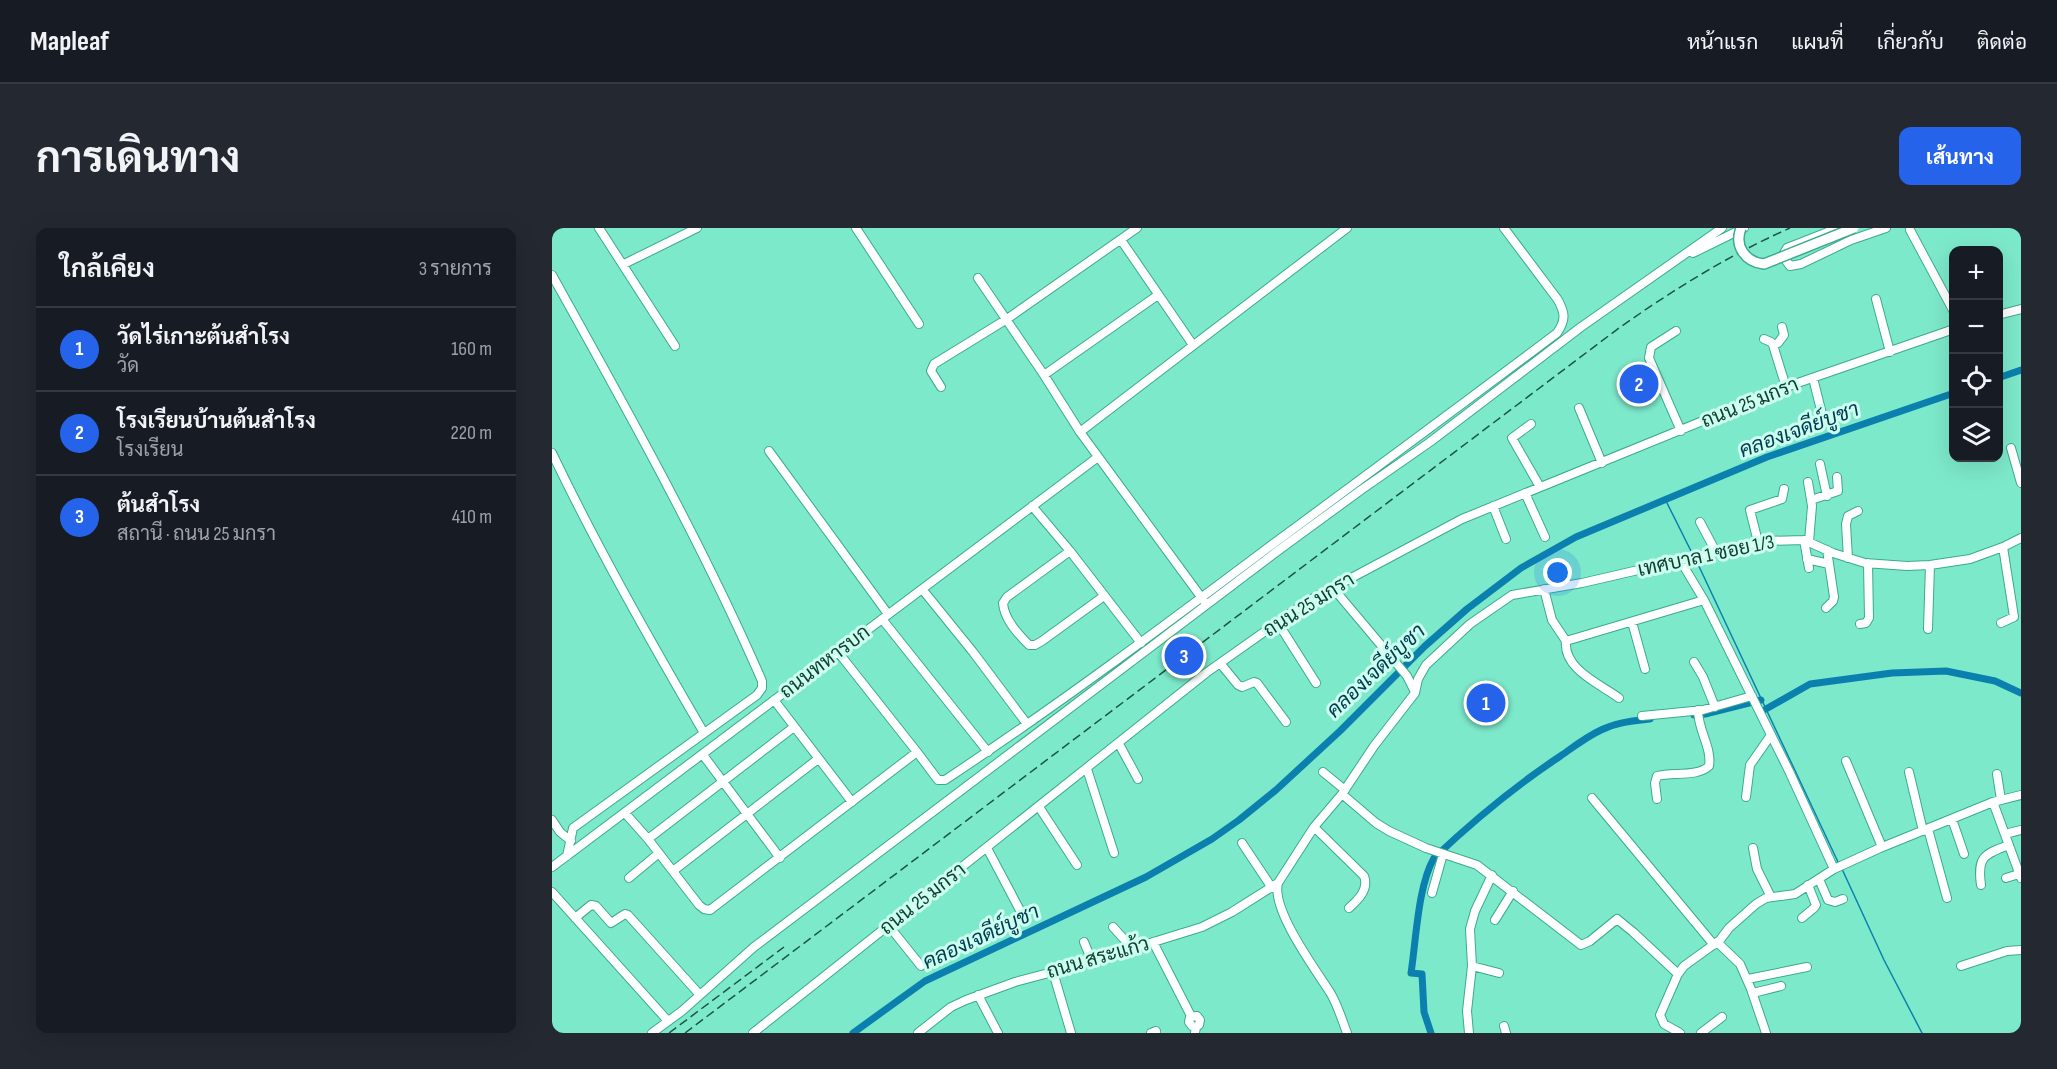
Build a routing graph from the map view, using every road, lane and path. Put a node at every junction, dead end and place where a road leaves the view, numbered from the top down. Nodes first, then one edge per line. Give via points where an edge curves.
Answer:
1 (601, 228) edge
2 (697, 228) edge
3 (856, 228) edge
4 (1137, 228) edge
5 (1347, 228) edge
6 (1505, 228) edge
7 (1722, 228) edge
8 (1743, 228) edge
9 (1838, 228) edge
10 (1854, 228) edge
11 (1886, 228) edge
12 (1910, 230) dead end
13 (1121, 240) junction
14 (624, 264) junction
15 (1668, 267) junction
16 (552, 275) edge
17 (978, 278) dead end
18 (555, 289) edge
19 (1158, 295) junction
20 (1876, 299) dead end
21 (1949, 304) edge
22 (2021, 309) edge
23 (2003, 314) edge
24 (1007, 319) junction
25 (919, 324) dead end
26 (1782, 327) dead end
27 (1949, 330) edge
28 (1676, 331) dead end
29 (1764, 339) dead end
30 (1193, 345) junction
31 (1773, 345) junction
32 (675, 346) dead end
33 (1890, 352) junction
34 (1044, 375) junction
35 (1813, 378) junction
36 (941, 387) dead end
37 (1786, 387) junction
38 (1580, 408) dead end
39 (1824, 422) dead end
40 (1531, 424) dead end
41 (1681, 431) junction
42 (1080, 432) junction
43 (2011, 448) dead end
44 (769, 451) dead end
45 (552, 453) edge
46 (1098, 457) junction
47 (1602, 463) junction
48 (1820, 464) dead end
49 (1837, 477) dead end
50 (1808, 482) dead end
51 (2021, 483) edge
52 (1540, 487) junction
53 (1784, 489) dead end
54 (1525, 493) junction
55 (1827, 496) junction
56 (1811, 500) junction
57 (1032, 506) junction
58 (1493, 506) junction
59 (1858, 511) dead end
60 (1700, 522) dead end
61 (1545, 537) dead end
62 (2021, 538) edge
63 (1506, 539) dead end
64 (1806, 541) junction
65 (1758, 542) junction
66 (2003, 547) junction
67 (1827, 550) junction
68 (1070, 551) junction
69 (1716, 552) junction
70 (1848, 558) junction
71 (1682, 559) junction
72 (1868, 563) junction
73 (1829, 564) junction
74 (1930, 565) junction
75 (1333, 588) junction
76 (922, 589) junction
77 (1544, 589) junction
78 (1104, 596) junction
79 (1202, 597) junction
80 (1704, 600) junction
81 (1207, 606) junction
82 (1826, 608) dead end
83 (885, 617) junction
84 (1632, 622) junction
85 (1278, 623) junction
86 (2001, 623) dead end
87 (1860, 624) dead end
88 (1928, 629) dead end
89 (1566, 641) junction
90 (1141, 643) junction
91 (838, 652) junction
92 (1694, 662) dead end
93 (1220, 663) junction
94 (1645, 669) dead end
95 (1316, 683) dead end
96 (1415, 693) junction
97 (1618, 698) dead end
98 (1754, 699) junction
99 (774, 700) junction
100 (1715, 707) junction
101 (1698, 713) junction
102 (1642, 716) dead end
103 (1286, 722) dead end
104 (1027, 724) junction
105 (794, 727) junction
106 (704, 733) junction
107 (1771, 735) junction
108 (1119, 744) junction
109 (917, 752) junction
110 (988, 752) junction
111 (703, 755) junction
112 (818, 759) junction
113 (1846, 761) dead end
114 (1087, 769) junction
115 (1323, 772) dead end
116 (1909, 772) dead end
117 (1997, 774) dead end
118 (1138, 779) dead end
119 (723, 782) junction
120 (1343, 792) junction
121 (2021, 795) edge
122 (1746, 797) dead end
123 (1592, 798) dead end
124 (1657, 799) dead end
125 (1997, 801) junction
126 (852, 802) junction
127 (1039, 807) junction
128 (625, 813) junction
129 (747, 813) junction
130 (1952, 819) junction
131 (552, 820) edge
132 (1314, 827) junction
133 (1925, 830) junction
134 (2021, 830) edge
135 (2005, 834) junction
136 (648, 839) junction
137 (571, 841) junction
138 (1242, 843) dead end
139 (2009, 845) junction
140 (1882, 847) junction
141 (987, 848) junction
142 (1753, 848) dead end
143 (1114, 853) dead end
144 (1440, 853) junction
145 (659, 854) junction
146 (1964, 854) dead end
147 (2012, 854) junction
148 (2021, 855) edge
149 (567, 856) junction
150 (780, 858) junction
151 (1077, 865) dead end
152 (552, 867) edge
153 (1838, 867) junction
154 (673, 871) junction
155 (1492, 875) junction
156 (2020, 876) edge
157 (629, 878) dead end
158 (2006, 878) dead end
159 (1819, 879) junction
160 (1275, 885) junction
161 (1808, 885) junction
162 (1981, 885) dead end
163 (1512, 891) junction
164 (552, 892) edge
165 (1432, 893) dead end
166 (1771, 897) junction
167 (1947, 898) dead end
168 (1843, 899) dead end
169 (1349, 908) dead end
170 (1023, 916) dead end
171 (575, 918) junction
172 (1802, 918) dead end
173 (1495, 920) dead end
174 (889, 926) junction
175 (1113, 927) dead end
176 (1084, 942) dead end
177 (1153, 942) junction
178 (1716, 944) junction
179 (1132, 948) junction
180 (2021, 950) edge
181 (1092, 961) junction
182 (921, 966) dead end
183 (1472, 966) junction
184 (1961, 966) dead end
185 (1807, 967) dead end
186 (1053, 972) junction
187 (1499, 973) dead end
188 (1678, 974) junction
189 (1748, 979) junction
190 (1781, 986) dead end
191 (1753, 993) junction
192 (700, 995) junction
193 (978, 995) junction
194 (1722, 1017) dead end
195 (668, 1021) junction
196 (1196, 1030) edge
197 (756, 1032) edge
198 (652, 1033) edge
199 (918, 1033) edge
200 (998, 1033) edge
201 (1071, 1033) edge
202 (1347, 1033) edge
203 (1469, 1033) edge
204 (1680, 1033) edge
205 (1701, 1033) edge
206 (1766, 1033) edge

1 - 14 street
2 - 14 street
3 - 25 street
4 - 13 street
5 - 30 street
6 - 79 street via 1564,311 1564,323 1557,333
7 - 15 street
8 - 10 street, bridge via 1739,237 1743,253 1764,264
8 - 15 street
9 - 11 street via 1787,248 1787,262 1790,266 1801,264
12 - 21 street
13 - 19 street
13 - 24 street
14 - 32 street
15 - 81 street via 1581,327
16 - 18 street
17 - 24 street
18 - 106 street via 650,450 762,681 757,695
19 - 30 street
19 - 34 street
20 - 33 street
22 - 23 street
24 - 34 street
24 - 36 street via 934,364 931,371
26 - 31 street via 1784,335
27 - 33 street, ถนน 25 มกรา
28 - 41 street via 1651,347 1649,358
29 - 31 street
30 - 42 street
31 - 37 street
33 - 35 street, ถนน 25 มกรา
34 - 42 street
35 - 37 street, ถนน 25 มกรา
35 - 39 street
37 - 41 street, ถนน 25 มกรา
38 - 47 street
40 - 52 street via 1512,438
41 - 47 street, ถนน 25 มกรา
42 - 46 street
43 - 51 street
44 - 83 street
45 - 106 street
46 - 57 street, ถนนทหารบก
46 - 79 street
47 - 52 street, ถนน 25 มกรา
48 - 55 street
49 - 55 street via 1838,491
50 - 56 street
52 - 54 street, ถนน 25 มกรา
53 - 65 street via 1782,499 1750,510
54 - 58 street, ถนน 25 มกรา
54 - 61 street
55 - 56 street
56 - 64 street
57 - 68 street
57 - 76 street, ถนนทหารบก
58 - 63 street
58 - 75 street, ถนน 25 มกรา
59 - 70 street via 1848,516 1846,524
60 - 69 street
62 - 66 street, เทศบาล 1 ซอย 1/3
64 - 65 street, เทศบาล 1 ซอย 1/3
64 - 67 street, เทศบาล 1 ซอย 1/3
64 - 73 street via 1808,563
65 - 69 street, เทศบาล 1 ซอย 1/3
66 - 74 street, เทศบาล 1 ซอย 1/3 via 1970,559
66 - 86 street via 2014,617
67 - 70 street, เทศบาล 1 ซอย 1/3
67 - 73 street
68 - 78 street
68 - 78 street via 1003,603 1006,616 1024,640 1029,645 1042,642
69 - 71 street, เทศบาล 1 ซอย 1/3
70 - 72 street, เทศบาล 1 ซอย 1/3
71 - 77 street, เทศบาล 1 ซอย 1/3
71 - 80 street
72 - 74 street, เทศบาล 1 ซอย 1/3
72 - 87 street via 1869,618
73 - 82 street via 1834,597
74 - 88 street
75 - 85 street, ถนน 25 มกรา
75 - 96 street via 1407,676
76 - 83 street, ถนนทหารบก
76 - 104 street
77 - 89 street via 1552,620
77 - 96 street, เทศบาล 1 ซอย 1/3 via 1512,595 1470,624 1426,665
78 - 90 street
79 - 81 street
79 - 90 street
80 - 84 street
80 - 98 street
81 - 192 street via 754,947
83 - 91 street, ถนนทหารบก
83 - 110 street
84 - 89 street
84 - 94 street
85 - 93 street, ถนน 25 มกรา
85 - 95 street
89 - 97 street via 1566,651 1574,664
90 - 104 street
91 - 99 street, ถนนทหารบก
91 - 109 street
92 - 100 street
93 - 103 street via 1238,685 1257,683
93 - 108 street, ถนน 25 มกรา
96 - 120 street
98 - 100 street
98 - 107 street
99 - 105 street
99 - 111 street, ถนนทหารบก
100 - 101 street
101 - 102 street
101 - 124 street via 1709,766 1702,771 1658,776
104 - 110 street
105 - 112 street
105 - 119 street
106 - 137 street via 573,828
107 - 122 street via 1750,765
107 - 153 street
108 - 114 street, ถนน 25 มกรา
108 - 118 street
109 - 110 street via 941,781
109 - 126 street
111 - 119 street
111 - 128 street, ถนนทหารบก
112 - 126 street
112 - 129 street
113 - 140 street
114 - 127 street, ถนน 25 มกรา
114 - 143 street
115 - 120 street
116 - 133 street
117 - 125 street
119 - 129 street
119 - 136 street
120 - 132 street
120 - 144 street via 1376,823
121 - 125 street
123 - 178 street
125 - 130 street
125 - 135 street
126 - 150 street
127 - 141 street, ถนน 25 มกรา
127 - 151 street
128 - 136 street
128 - 149 street, ถนนทหารบก
129 - 150 street
129 - 154 street
130 - 133 street
130 - 146 street
131 - 137 street
132 - 160 street
132 - 169 street via 1364,876 1366,886
133 - 140 street
133 - 167 street
134 - 135 street
135 - 139 street
136 - 145 street
137 - 149 street
138 - 160 street
139 - 147 street
139 - 162 street via 1984,857 1979,867
140 - 153 street
141 - 170 street
141 - 174 street, ถนน 25 มกรา
142 - 166 street via 1757,869
144 - 155 street via 1470,862
144 - 165 street
145 - 154 street
145 - 157 street
147 - 148 street
147 - 156 street
149 - 152 street, ถนนทหารบก
150 - 154 street via 710,910 699,905
153 - 159 street
155 - 163 street
155 - 183 street via 1472,920
156 - 158 street
159 - 161 street
159 - 168 street via 1828,900
160 - 177 street, ถนน สระแก้ว via 1213,923
160 - 202 street via 1279,906 1332,997
161 - 166 street via 1790,895
161 - 172 street via 1816,905
163 - 173 street
163 - 188 street via 1581,945 1620,920
164 - 171 street
166 - 178 street via 1741,916
171 - 192 street via 591,904 611,923 628,915
171 - 195 street
174 - 182 street
174 - 197 street, ถนน 25 มกรา
175 - 179 street
176 - 181 street
177 - 179 street, ถนน สระแก้ว
177 - 196 street
178 - 188 street
178 - 189 street via 1740,964
179 - 181 street, ถนน สระแก้ว
180 - 184 street
181 - 186 street, ถนน สระแก้ว
183 - 187 street
183 - 203 street
185 - 189 street
186 - 193 street, ถนน สระแก้ว
186 - 201 street
188 - 204 street via 1660,1015 1664,1024
189 - 191 street
190 - 191 street
191 - 206 street
192 - 195 street
193 - 199 street, ถนน สระแก้ว via 951,1007
193 - 200 street
194 - 205 street
195 - 198 street

